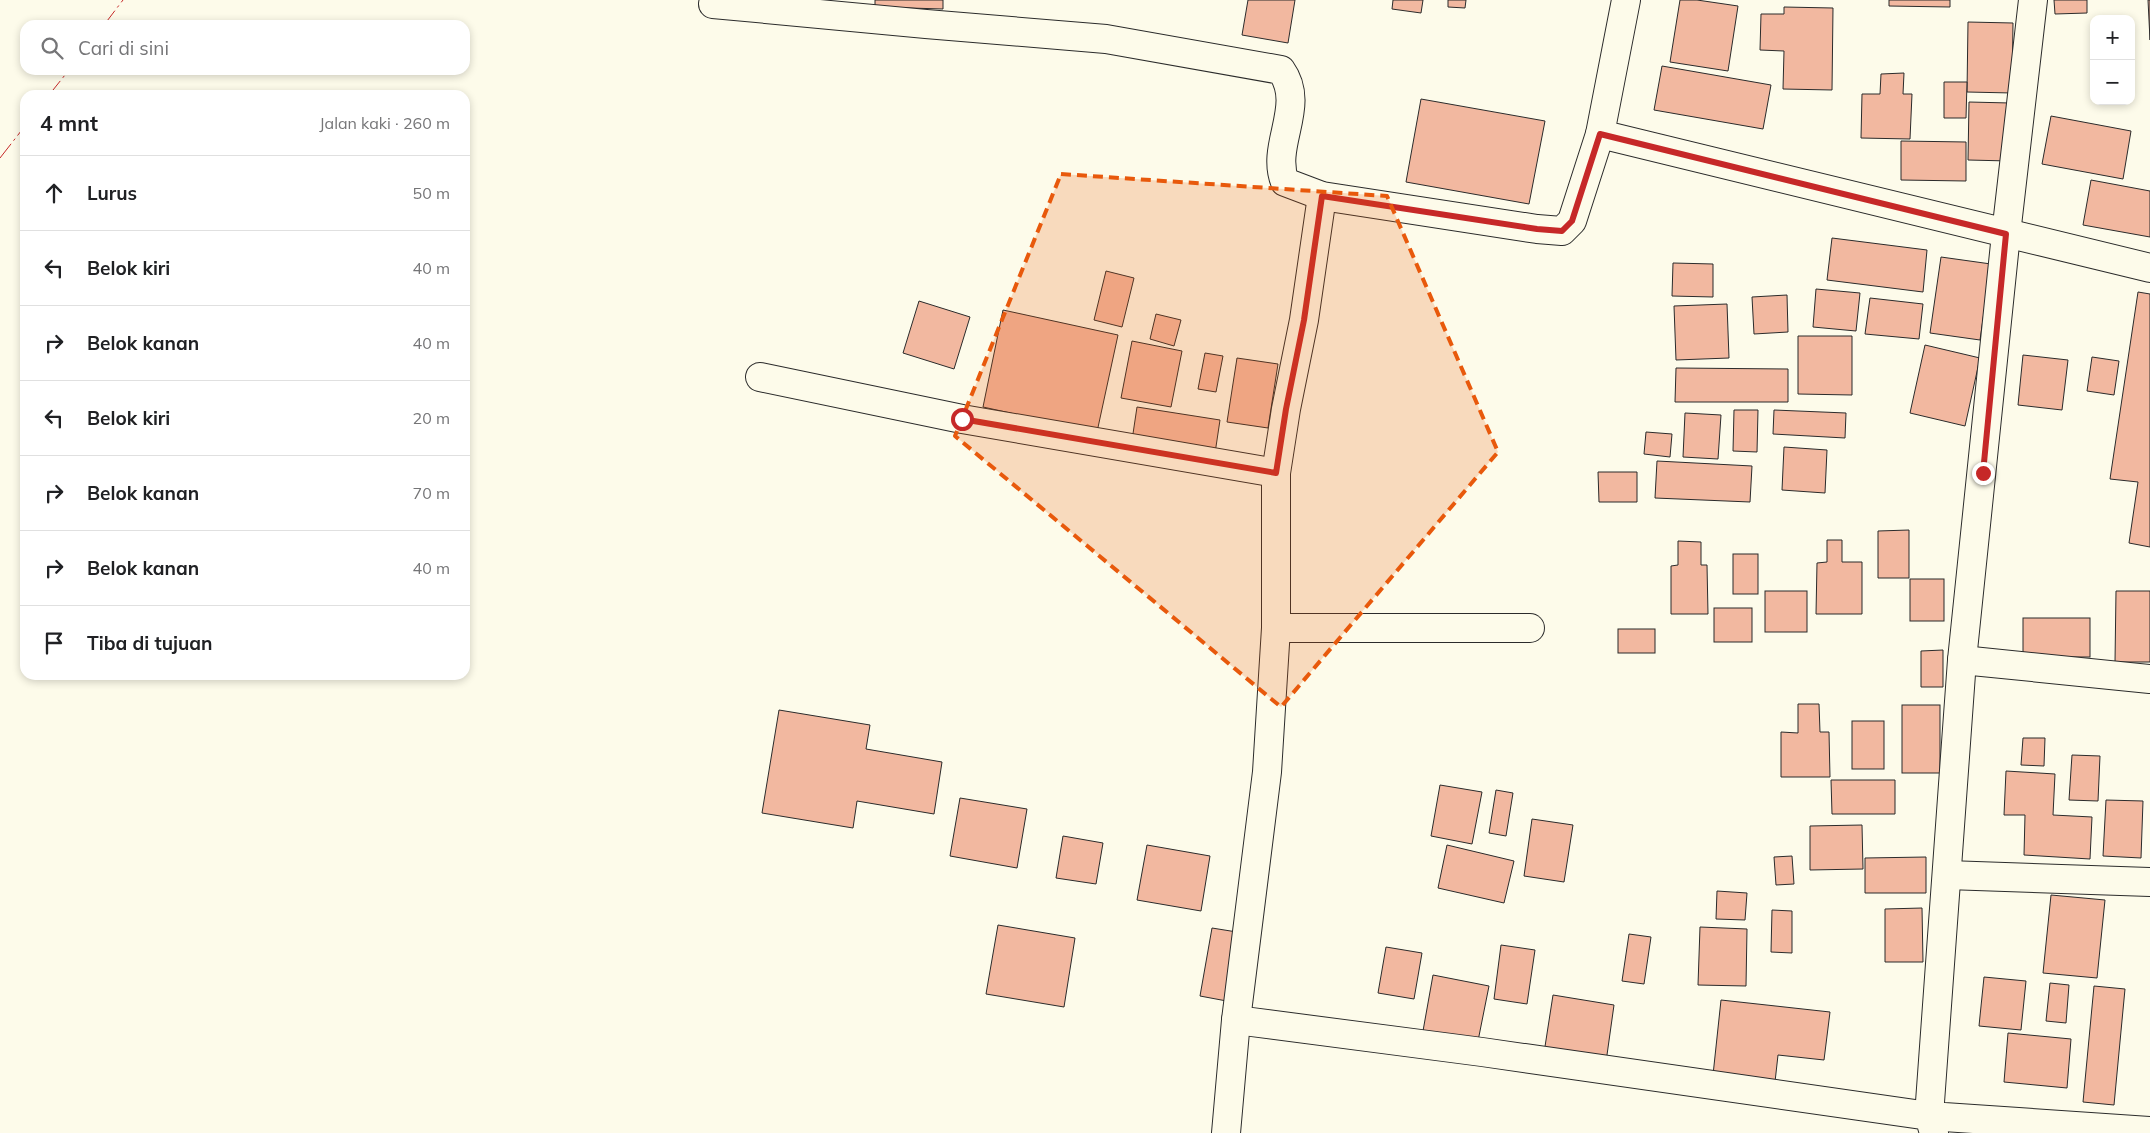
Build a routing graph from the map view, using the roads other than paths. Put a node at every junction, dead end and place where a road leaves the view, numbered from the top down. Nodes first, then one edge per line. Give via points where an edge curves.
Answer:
1 (1626, 0) edge
2 (2034, 0) edge
3 (712, 4) dead end
4 (1600, 134) junction
5 (1322, 196) junction
6 (2006, 234) junction
7 (2150, 268) edge
8 (760, 377) dead end
9 (1276, 473) junction
10 (1276, 628) junction
11 (1530, 628) dead end
12 (1962, 660) junction
13 (2150, 679) edge
14 (1947, 875) junction
15 (2150, 882) edge
16 (1236, 1020) junction
17 (1931, 1125) edge
18 (2150, 1131) edge
19 (1226, 1133) edge

1 - 4 street
2 - 6 street
3 - 5 street via 1106,39 1281,70 1289,81 1292,96 1280,170 1285,182
4 - 5 street via 1572,221 1562,231
4 - 6 street
5 - 9 street via 1304,320
6 - 7 street
6 - 12 street
8 - 9 street via 962,419
9 - 10 street
10 - 11 street
10 - 16 street via 1267,772
12 - 13 street
12 - 14 street
14 - 15 street
14 - 17 street
16 - 17 street via 1482,1052
16 - 19 street
17 - 18 street

